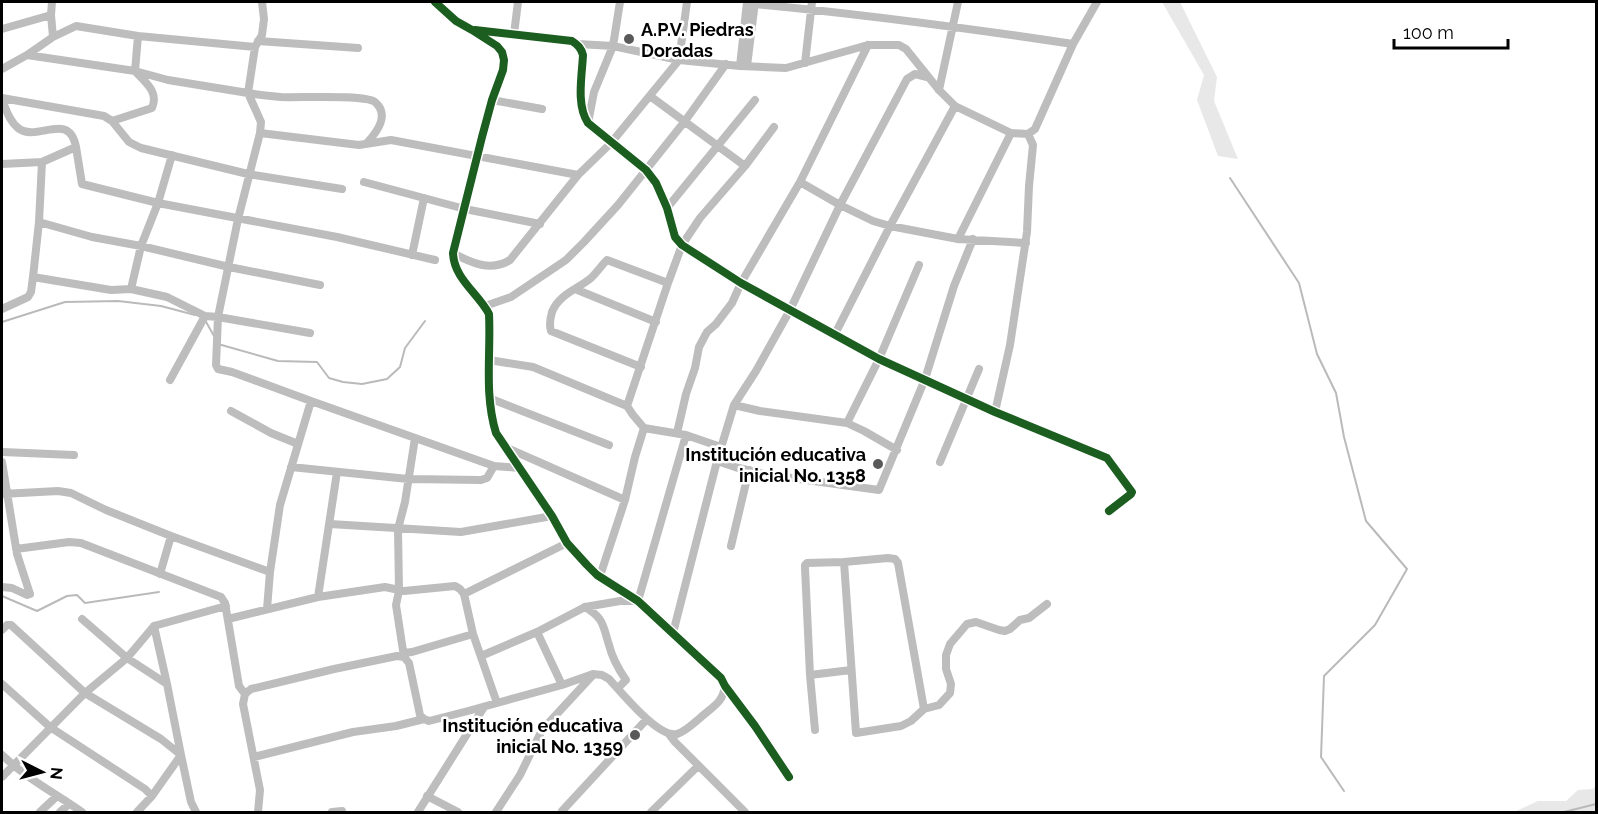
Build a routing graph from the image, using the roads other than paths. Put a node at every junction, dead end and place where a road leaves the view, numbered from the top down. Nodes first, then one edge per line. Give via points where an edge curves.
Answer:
1 (52, 2) edge
2 (262, 2) edge
3 (435, 2) edge
4 (518, 2) edge
5 (620, 2) edge
6 (687, 2) edge
7 (753, 2) edge
8 (958, 2) edge
9 (1097, 2) edge
10 (812, 5) edge
11 (51, 15) junction
12 (953, 27) junction
13 (2, 29) edge
14 (472, 30) junction
15 (514, 34) junction
16 (138, 36) junction
17 (53, 37) junction
18 (256, 44) junction
19 (578, 44) junction
20 (1073, 44) junction
21 (868, 45) junction
22 (613, 46) junction
23 (358, 48) dead end
24 (27, 55) junction
25 (679, 60) junction
26 (805, 63) junction
27 (726, 64) junction
28 (743, 66) junction
29 (2, 69) edge
30 (135, 71) junction
31 (928, 78) junction
32 (939, 90) junction
33 (248, 93) junction
34 (650, 96) junction
35 (2, 99) edge
36 (492, 99) junction
37 (755, 100) dead end
38 (955, 106) junction
39 (542, 109) dead end
40 (685, 121) junction
41 (112, 122) junction
42 (588, 123) junction
43 (774, 127) dead end
44 (260, 133) junction
45 (1011, 133) junction
46 (1028, 134) junction
47 (367, 143) junction
48 (611, 143) junction
49 (717, 146) junction
50 (76, 147) junction
51 (172, 155) junction
52 (477, 156) junction
53 (42, 162) junction
54 (2, 164) edge
55 (746, 166) junction
56 (646, 170) junction
57 (249, 174) junction
58 (578, 175) junction
59 (364, 182) dead end
60 (800, 182) junction
61 (342, 189) dead end
62 (424, 198) junction
63 (158, 203) junction
64 (840, 205) junction
65 (667, 208) junction
66 (465, 209) junction
67 (238, 219) junction
68 (39, 222) junction
69 (540, 224) junction
70 (890, 226) junction
71 (973, 239) junction
72 (958, 240) junction
73 (1026, 243) junction
74 (682, 245) junction
75 (141, 246) junction
76 (453, 253) junction
77 (412, 255) junction
78 (435, 260) dead end
79 (919, 265) dead end
80 (228, 267) junction
81 (33, 277) junction
82 (668, 283) junction
83 (741, 284) junction
84 (320, 285) dead end
85 (131, 289) junction
86 (575, 289) junction
87 (485, 306) junction
88 (2, 309) edge
89 (790, 310) junction
90 (205, 315) junction
91 (218, 317) junction
92 (656, 322) junction
93 (310, 333) dead end
94 (834, 334) junction
95 (879, 359) junction
96 (489, 360) junction
97 (641, 367) junction
98 (979, 369) dead end
99 (170, 380) dead end
100 (925, 380) junction
101 (489, 398) junction
102 (967, 398) junction
103 (310, 401) junction
104 (734, 405) junction
105 (627, 406) junction
106 (231, 411) dead end
107 (995, 412) junction
108 (847, 423) junction
109 (644, 428) junction
110 (677, 433) junction
111 (686, 435) junction
112 (416, 438) junction
113 (298, 444) junction
114 (609, 445) dead end
115 (504, 447) junction
116 (722, 447) junction
117 (897, 450) junction
118 (2, 453) edge
119 (74, 455) dead end
120 (717, 461) junction
121 (2, 462) edge
122 (940, 462) dead end
123 (494, 466) junction
124 (291, 467) junction
125 (520, 468) junction
126 (749, 470) junction
127 (337, 472) junction
128 (408, 479) junction
129 (4, 494) edge
130 (625, 500) junction
131 (1109, 511) dead end
132 (552, 516) junction
133 (330, 524) junction
134 (398, 529) junction
135 (171, 536) junction
136 (567, 543) junction
137 (731, 546) dead end
138 (16, 549) junction
139 (844, 562) junction
140 (270, 572) junction
141 (160, 574) junction
142 (600, 576) junction
143 (2, 587) edge
144 (399, 591) junction
145 (464, 594) junction
146 (318, 597) junction
147 (638, 601) junction
148 (1047, 604) dead end
149 (226, 606) junction
150 (585, 606) junction
151 (267, 609) junction
152 (82, 619) dead end
153 (228, 619) junction
154 (154, 626) junction
155 (2, 630) edge
156 (537, 632) junction
157 (673, 633) junction
158 (473, 634) junction
159 (404, 655) junction
160 (481, 656) junction
161 (127, 658) junction
162 (851, 670) junction
163 (593, 674) junction
164 (810, 675) junction
165 (2, 684) edge
166 (167, 684) junction
167 (562, 685) junction
168 (725, 686) junction
169 (618, 688) junction
170 (85, 693) junction
171 (245, 694) junction
172 (497, 703) junction
173 (484, 707) junction
174 (924, 709) junction
175 (424, 719) junction
176 (647, 719) junction
177 (50, 727) junction
178 (815, 730) dead end
179 (669, 734) junction
180 (2, 755) edge
181 (181, 755) junction
182 (254, 757) junction
183 (13, 766) junction
184 (698, 766) junction
185 (2, 777) edge
186 (789, 777) dead end
187 (152, 795) junction
188 (57, 796) junction
189 (427, 796) junction
190 (69, 804) junction
191 (342, 811) edge
192 (562, 811) dead end
193 (40, 813) edge
194 (60, 813) edge
195 (82, 813) edge
196 (136, 813) edge
197 (196, 813) edge
198 (258, 813) edge
199 (332, 813) edge
200 (418, 813) edge
201 (458, 813) edge
202 (496, 813) edge
203 (651, 813) edge
204 (745, 813) edge

1 - 11 street
2 - 18 street via 262,35
3 - 14 street via 451,18
4 - 15 street
5 - 22 street
6 - 25 street
7 - 10 street
7 - 28 street
8 - 12 street
9 - 20 street
10 - 12 street
10 - 26 street
11 - 13 street
11 - 17 street
12 - 20 street
12 - 32 street
14 - 15 street
14 - 36 street via 502,52 503,70
15 - 19 street
16 - 17 street via 76,26
16 - 18 street
16 - 30 street
17 - 24 street
18 - 23 street
18 - 33 street
19 - 22 street
19 - 42 street via 583,55 582,111
20 - 46 street via 1035,129
21 - 26 street
21 - 31 street via 899,45
21 - 60 street
22 - 25 street
22 - 42 street via 594,92
24 - 29 street
24 - 30 street
25 - 27 street
25 - 34 street
26 - 28 street via 786,68
27 - 28 street
27 - 40 street
30 - 33 street
30 - 41 street via 153,91 152,108
31 - 32 street
31 - 64 street via 915,74 907,79
32 - 38 street
33 - 44 street via 261,122
33 - 47 street via 371,100 382,118
34 - 40 street
34 - 48 street
35 - 41 street via 104,116
35 - 50 street via 19,129 28,132 62,128 69,132
36 - 39 street
36 - 52 street
37 - 49 street
38 - 45 street
38 - 70 street
40 - 49 street
40 - 56 street
41 - 51 street via 129,142
42 - 48 street
43 - 55 street
44 - 47 street
44 - 57 street
45 - 46 street
45 - 72 street
46 - 73 street via 1033,145
47 - 52 street via 391,140
48 - 56 street
48 - 58 street
49 - 55 street
49 - 65 street
50 - 53 street
50 - 63 street via 82,184
51 - 57 street
51 - 63 street
52 - 58 street
52 - 66 street
53 - 54 street
53 - 68 street
55 - 74 street via 700,218
56 - 65 street
56 - 87 street via 566,260 511,297
57 - 61 street
57 - 67 street
58 - 69 street
59 - 62 street
60 - 64 street
60 - 83 street
62 - 66 street
62 - 77 street
63 - 67 street
63 - 75 street
64 - 70 street
64 - 89 street
65 - 74 street via 675,237
66 - 69 street
66 - 76 street
67 - 77 street
67 - 80 street
68 - 75 street
68 - 81 street
69 - 76 street via 510,260 496,267 479,265
70 - 72 street
70 - 94 street
71 - 72 street
71 - 73 street
71 - 100 street
73 - 107 street
74 - 82 street
74 - 83 street
75 - 80 street
75 - 85 street
76 - 87 street via 455,269
77 - 78 street
79 - 95 street
80 - 84 street
80 - 91 street
81 - 85 street via 111,290
81 - 88 street via 28,297
82 - 86 street via 608,260
82 - 92 street
83 - 89 street
83 - 110 street via 732,303 699,347
85 - 90 street via 167,297
86 - 92 street
86 - 97 street via 555,305 551,331
87 - 96 street via 489,314
89 - 94 street
89 - 104 street
90 - 91 street
90 - 99 street
91 - 93 street
91 - 103 street via 218,369
92 - 97 street
94 - 95 street
95 - 100 street
95 - 108 street
96 - 101 street
96 - 105 street via 533,367
97 - 105 street
98 - 102 street
100 - 102 street
100 - 117 street
101 - 114 street
101 - 115 street via 493,424
102 - 107 street
102 - 122 street
103 - 112 street
103 - 113 street
104 - 108 street
104 - 116 street
105 - 109 street
106 - 113 street
107 - 131 street via 1107,458 1132,492
108 - 117 street
109 - 110 street
109 - 130 street
110 - 111 street
111 - 116 street
111 - 147 street
112 - 123 street
112 - 128 street
113 - 124 street
115 - 125 street
115 - 130 street
116 - 120 street
117 - 126 street via 879,490
118 - 119 street
120 - 126 street
120 - 157 street
121 - 129 street
123 - 125 street
123 - 128 street via 487,478 481,480
124 - 127 street
124 - 140 street via 280,505
125 - 132 street
126 - 137 street
127 - 128 street
127 - 133 street
128 - 134 street
129 - 135 street via 71,493
129 - 138 street
130 - 142 street
132 - 134 street via 461,532
132 - 136 street
133 - 134 street
133 - 146 street
134 - 144 street
135 - 140 street
135 - 141 street
136 - 142 street
136 - 145 street
138 - 141 street via 81,543
138 - 143 street via 30,594
139 - 162 street
139 - 164 street via 805,565
139 - 174 street via 888,558 898,563
140 - 151 street
141 - 149 street via 221,597
142 - 147 street
144 - 145 street via 455,586
144 - 146 street via 384,587
144 - 159 street via 396,605
145 - 158 street
146 - 151 street
147 - 150 street
147 - 157 street
148 - 174 street via 1005,631 976,622 967,624 946,655 950,693 939,705
149 - 153 street
149 - 154 street
150 - 156 street
150 - 169 street via 596,613 605,628 609,648 626,680
151 - 153 street
152 - 161 street
153 - 171 street via 239,686
154 - 161 street
154 - 166 street
155 - 170 street via 11,625
156 - 160 street
156 - 167 street
157 - 168 street via 722,678
158 - 159 street
158 - 160 street
159 - 171 street via 250,689
159 - 175 street
160 - 172 street
161 - 166 street
161 - 170 street
162 - 164 street
162 - 174 street via 856,733 901,726
163 - 167 street
163 - 169 street via 602,675
163 - 202 street via 542,730
164 - 178 street
165 - 177 street
166 - 181 street
167 - 172 street
168 - 179 street via 720,701 704,715 678,734
168 - 186 street
169 - 176 street
170 - 177 street
170 - 181 street
171 - 182 street via 243,704
172 - 173 street
173 - 175 street
173 - 189 street
175 - 182 street
176 - 179 street
176 - 192 street
177 - 183 street
177 - 187 street
179 - 184 street
180 - 183 street
181 - 187 street
181 - 197 street via 190,802
182 - 198 street via 260,790
183 - 185 street
183 - 188 street
184 - 203 street
184 - 204 street
187 - 196 street
188 - 190 street
188 - 193 street
189 - 200 street
189 - 201 street
190 - 194 street
190 - 195 street
191 - 199 street

